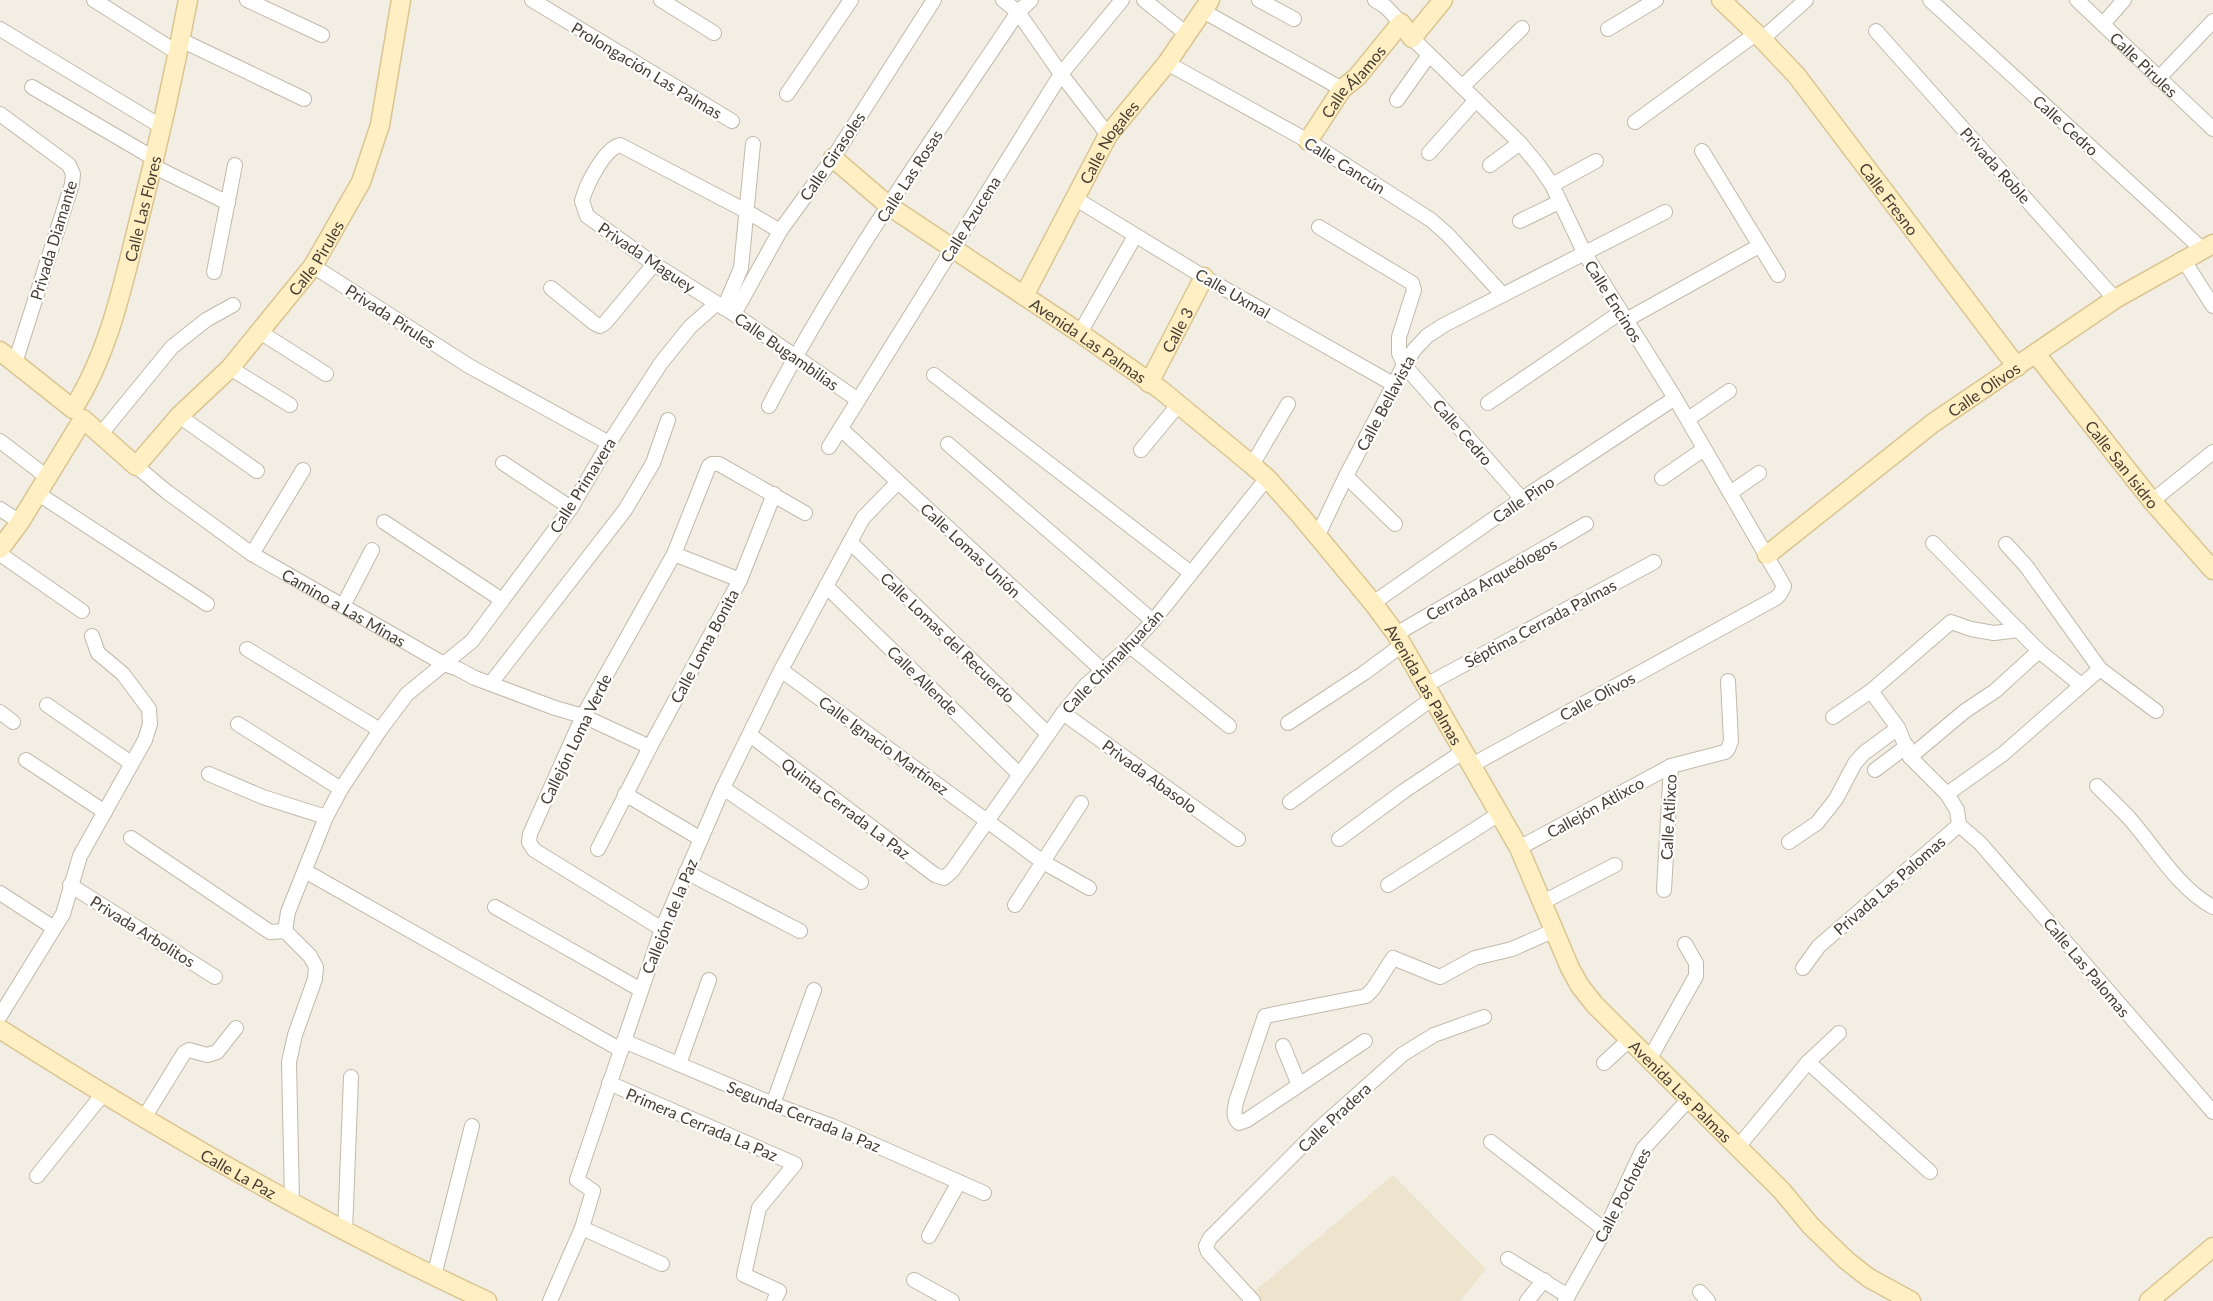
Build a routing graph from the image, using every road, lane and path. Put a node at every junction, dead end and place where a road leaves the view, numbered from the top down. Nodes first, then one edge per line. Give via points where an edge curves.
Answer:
1 (94, 0) edge
2 (188, 0) edge
3 (248, 0) edge
4 (401, 0) edge
5 (532, 0) edge
6 (662, 0) edge
7 (851, 0) edge
8 (933, 0) edge
9 (1003, 0) edge
10 (1031, 0) edge
11 (1122, 0) edge
12 (1144, 0) edge
13 (1259, 0) edge
14 (1375, 0) edge
15 (1443, 0) edge
16 (1656, 0) edge
17 (1721, 0) edge
18 (1806, 0) edge
19 (1930, 0) edge
20 (2124, 0) edge
21 (2080, 1) edge
22 (1207, 5) edge
23 (1018, 12) junction
24 (1294, 19) dead end
25 (2213, 21) edge
26 (1401, 23) junction
27 (2103, 24) junction
28 (1522, 28) dead end
29 (0, 29) edge
30 (1608, 29) dead end
31 (1876, 31) dead end
32 (714, 33) dead end
33 (322, 35) dead end
34 (1188, 35) junction
35 (1760, 36) junction
36 (1412, 38) junction
37 (179, 46) junction
38 (1429, 55) junction
39 (1167, 63) junction
40 (1061, 74) junction
41 (2158, 79) junction
42 (32, 87) dead end
43 (1462, 87) junction
44 (1342, 89) junction
45 (787, 94) dead end
46 (304, 99) dead end
47 (1396, 100) dead end
48 (1476, 100) junction
49 (0, 114) edge
50 (732, 121) dead end
51 (1635, 122) dead end
52 (162, 127) junction
53 (2213, 129) edge
54 (1108, 135) junction
55 (1308, 141) junction
56 (1520, 142) junction
57 (753, 144) dead end
58 (1702, 151) dead end
59 (1429, 153) dead end
60 (833, 158) junction
61 (1596, 161) dead end
62 (154, 163) junction
63 (235, 165) dead end
64 (1490, 165) dead end
65 (1552, 185) junction
66 (1076, 199) junction
67 (1559, 202) junction
68 (228, 203) junction
69 (889, 206) junction
70 (746, 211) junction
71 (1665, 212) dead end
72 (1520, 221) dead end
73 (1319, 227) dead end
74 (780, 231) junction
75 (1135, 236) junction
76 (1759, 246) junction
77 (2208, 246) edge
78 (951, 248) junction
79 (1585, 254) junction
80 (2183, 259) junction
81 (654, 264) junction
82 (313, 266) junction
83 (214, 272) dead end
84 (1778, 275) dead end
85 (1204, 277) junction
86 (551, 288) dead end
87 (1503, 295) junction
88 (1024, 296) junction
89 (2115, 299) junction
90 (233, 305) dead end
91 (2213, 306) edge
92 (725, 308) junction
93 (1623, 316) junction
94 (260, 332) junction
95 (1080, 333) junction
96 (0, 351) edge
97 (2036, 354) junction
98 (795, 357) junction
99 (15, 363) junction
100 (1404, 365) junction
101 (231, 368) junction
102 (2017, 368) junction
103 (326, 374) dead end
104 (934, 375) dead end
105 (1149, 383) junction
106 (1393, 384) junction
107 (1729, 391) dead end
108 (1675, 398) junction
109 (858, 400) junction
110 (1488, 403) dead end
111 (1179, 404) junction
112 (1288, 404) dead end
113 (290, 405) dead end
114 (769, 406) dead end
115 (78, 414) junction
116 (179, 416) junction
117 (1688, 419) junction
118 (668, 420) dead end
119 (842, 429) junction
120 (100, 435) junction
121 (0, 441) edge
122 (609, 443) junction
123 (948, 444) dead end
124 (829, 447) dead end
125 (1704, 449) junction
126 (1141, 450) dead end
127 (2213, 452) edge
128 (503, 463) dead end
129 (1252, 465) junction
130 (136, 466) junction
131 (303, 470) dead end
132 (257, 471) dead end
133 (1759, 473) dead end
134 (1346, 476) junction
135 (46, 477) junction
136 (1662, 477) dead end
137 (1267, 478) junction
138 (898, 482) junction
139 (37, 493) junction
140 (1730, 493) junction
141 (774, 494) junction
142 (1522, 499) junction
143 (2152, 501) junction
144 (572, 508) junction
145 (0, 509) edge
146 (805, 513) dead end
147 (20, 522) junction
148 (384, 522) dead end
149 (1395, 524) dead end
150 (1586, 524) dead end
151 (1317, 537) junction
152 (850, 542) junction
153 (1933, 543) dead end
154 (2006, 544) dead end
155 (0, 549) edge
156 (372, 550) dead end
157 (0, 554) edge
158 (252, 554) junction
159 (674, 554) junction
160 (1767, 555) junction
161 (1654, 562) dead end
162 (2213, 570) edge
163 (1191, 573) junction
164 (740, 580) junction
165 (826, 586) junction
166 (1783, 590) joint
167 (501, 600) junction
168 (1373, 603) junction
169 (207, 604) dead end
170 (343, 606) junction
171 (82, 611) dead end
172 (1153, 621) junction
173 (2019, 630) junction
174 (92, 636) dead end
175 (1399, 640) junction
176 (1130, 646) junction
177 (248, 649) dead end
178 (2039, 651) junction
179 (444, 664) junction
180 (2100, 669) junction
181 (780, 670) junction
182 (1102, 670) junction
183 (1728, 681) dead end
184 (491, 683) junction
185 (2081, 685) junction
186 (1430, 691) junction
187 (1871, 692) junction
188 (47, 705) dead end
189 (2156, 711) dead end
190 (0, 712) edge
191 (1062, 713) junction
192 (583, 716) junction
193 (1833, 717) dead end
194 (13, 722) dead end
195 (1288, 723) dead end
196 (238, 724) dead end
197 (1229, 726) dead end
198 (1898, 728) junction
199 (380, 730) junction
200 (1047, 733) junction
201 (750, 735) junction
202 (650, 747) junction
203 (1909, 751) junction
204 (1468, 758) junction
205 (26, 760) dead end
206 (131, 763) junction
207 (1671, 765) junction
208 (1875, 770) dead end
209 (209, 774) dead end
210 (1019, 774) junction
211 (2097, 786) dead end
212 (723, 788) junction
213 (341, 789) junction
214 (625, 794) junction
215 (1947, 794) junction
216 (1290, 802) dead end
217 (1081, 803) dead end
218 (105, 812) junction
219 (1499, 814) junction
220 (326, 817) junction
221 (988, 821) junction
222 (1959, 825) junction
223 (131, 838) dead end
224 (701, 839) junction
225 (1238, 839) dead end
226 (1340, 840) dead end
227 (1789, 842) dead end
228 (1519, 848) junction
229 (598, 849) dead end
230 (1043, 862) junction
231 (1615, 865) dead end
232 (305, 871) junction
233 (686, 872) junction
234 (944, 878) joint
235 (861, 882) dead end
236 (70, 885) junction
237 (1388, 885) dead end
238 (1089, 888) dead end
239 (1664, 890) dead end
240 (0, 893) edge
241 (1543, 902) junction
242 (1016, 905) dead end
243 (495, 907) dead end
244 (2213, 907) edge
245 (54, 928) junction
246 (662, 929) junction
247 (1556, 930) junction
248 (800, 931) dead end
249 (285, 932) junction
250 (1685, 944) dead end
251 (1803, 968) dead end
252 (215, 976) dead end
253 (710, 980) dead end
254 (640, 990) junction
255 (814, 990) dead end
256 (0, 1017) edge
257 (1484, 1017) dead end
258 (236, 1028) dead end
259 (0, 1029) edge
260 (1839, 1033) dead end
261 (1630, 1039) junction
262 (1365, 1041) dead end
263 (622, 1045) junction
264 (1283, 1046) dead end
265 (1650, 1058) junction
266 (1808, 1062) junction
267 (1604, 1063) dead end
268 (679, 1064) junction
269 (351, 1077) dead end
270 (609, 1083) junction
271 (1299, 1085) junction
272 (102, 1094) junction
273 (1690, 1098) junction
274 (773, 1104) junction
275 (2213, 1112) edge
276 (144, 1118) junction
277 (472, 1126) dead end
278 (1491, 1142) dead end
279 (1738, 1147) junction
280 (1930, 1172) dead end
281 (37, 1176) dead end
282 (960, 1182) junction
283 (984, 1193) dead end
284 (292, 1202) junction
285 (582, 1228) junction
286 (1605, 1230) junction
287 (345, 1231) junction
288 (929, 1236) dead end
289 (2213, 1247) edge
290 (1508, 1259) dead end
291 (662, 1264) dead end
292 (434, 1276) junction
293 (914, 1280) dead end
294 (1544, 1280) junction
295 (1567, 1299) edge
296 (487, 1301) edge
297 (550, 1301) edge
298 (774, 1301) edge
299 (952, 1301) edge
300 (1253, 1301) edge
301 (1527, 1301) edge
302 (1911, 1301) edge
303 (2149, 1301) edge

1 - 37 street
2 - 37 main road, Calle Las Flores
3 - 33 street
4 - 82 main road, Calle Pirules via 380,125 360,182
5 - 50 street, Prolongación Las Palmas
6 - 32 street
7 - 45 street
8 - 60 street, Calle Girasoles
9 - 23 street
10 - 23 street, Calle Las Rosas
11 - 40 street, Calle Azucena
12 - 34 street
13 - 24 street
14 - 26 street
15 - 36 main road
16 - 30 street
17 - 35 main road, Calle Fresno
18 - 35 street
19 - 77 street, Calle Cedro
20 - 27 street
21 - 27 street, Calle Pirules
22 - 34 main road, Calle Nogales
22 - 44 street
23 - 40 street
23 - 69 street, Calle Las Rosas
25 - 41 street
26 - 36 main road
26 - 44 main road, Calle Álamos via 1357,77
27 - 41 street, Calle Pirules
28 - 43 street
29 - 52 street
31 - 89 street, Privada Roble
34 - 39 main road, Calle Nogales
35 - 51 street
35 - 102 main road, Calle Fresno via 1797,76
36 - 38 street, Calle Encinos
37 - 46 street
37 - 52 main road, Calle Las Flores
38 - 43 street, Calle Encinos
38 - 47 street
39 - 54 main road, Calle Nogales
39 - 55 street, Calle Cancún
40 - 54 street
40 - 78 street, Calle Azucena
41 - 53 street, Calle Pirules
42 - 62 street
43 - 48 street, Calle Encinos
44 - 55 main road, Calle Álamos
48 - 56 street, Calle Encinos
48 - 59 street
49 - 99 street, Privada Diamante via 69,165 73,174
52 - 62 main road, Calle Las Flores
54 - 66 main road, Calle Nogales
55 - 87 street, Calle Cancún via 1431,220
56 - 64 street
56 - 65 street, Calle Encinos
57 - 70 street
58 - 76 street
60 - 69 main road, Avenida Las Palmas
60 - 74 street, Calle Girasoles
61 - 65 street
62 - 68 street
62 - 115 main road, Calle Las Flores via 123,287
63 - 68 street
65 - 67 street, Calle Encinos
66 - 75 street, Calle Uxmal
66 - 88 main road, Calle Nogales
67 - 72 street
67 - 79 street, Calle Encinos
68 - 83 street
69 - 78 main road, Avenida Las Palmas
69 - 98 street, Calle Las Rosas
70 - 74 street
70 - 81 street, Privada Maguey via 625,146 615,147 606,153 583,195 582,206 587,216
70 - 92 street via 741,268
71 - 79 street
73 - 100 street via 1414,286 1398,345
74 - 92 street, Calle Girasoles
75 - 85 street, Calle Uxmal
75 - 95 street
76 - 84 street
76 - 93 street
77 - 80 main road, Calle Olivos
78 - 88 main road, Avenida Las Palmas
78 - 109 street, Calle Azucena
79 - 87 street, Calle Bellavista
79 - 93 street, Calle Encinos
80 - 89 main road, Calle Olivos
80 - 91 street
81 - 86 street via 600,326
81 - 92 street, Privada Maguey
82 - 94 main road, Calle Pirules
82 - 122 street, Privada Pirules via 469,366
85 - 105 main road, Calle 3
85 - 106 street, Calle Uxmal
87 - 100 street, Calle Bellavista via 1427,336
88 - 95 main road, Avenida Las Palmas
89 - 97 main road, Calle Olivos
90 - 120 street via 172,346
92 - 98 street, Calle Bugambilias
92 - 122 street, Calle Primavera via 690,327 661,363
93 - 108 street, Calle Encinos
93 - 110 street
94 - 101 main road, Calle Pirules
94 - 103 street
95 - 105 main road, Avenida Las Palmas
96 - 99 main road, Camino a Las Minas
97 - 102 main road, Calle Olivos
97 - 143 main road, Calle San Isidro
98 - 109 street, Calle Bugambilias
98 - 114 street, Calle Las Rosas
99 - 115 main road, Camino a Las Minas
100 - 106 street, Calle Bellavista
100 - 142 street, Calle Cedro
101 - 113 street
101 - 116 main road, Calle Pirules
102 - 160 main road, Calle Olivos via 1933,423
104 - 163 street
105 - 111 main road, Avenida Las Palmas
106 - 134 street, Calle Bellavista
107 - 117 street
108 - 117 street, Calle Encinos
108 - 142 street, Calle Pino
109 - 119 street, Calle Azucena
111 - 126 street
111 - 129 main road, Avenida Las Palmas
112 - 129 street
115 - 120 main road, Camino a Las Minas
115 - 135 main road, Calle Las Flores
116 - 130 main road, Calle Pirules
116 - 132 street
117 - 125 street, Calle Encinos
118 - 184 street via 653,463 625,510
119 - 124 street, Calle Azucena
119 - 138 street, Calle Lomas Unión
120 - 130 main road, Camino a Las Minas
121 - 135 street
122 - 144 street, Calle Primavera
123 - 172 street
125 - 136 street
125 - 140 street, Calle Encinos
127 - 143 street
128 - 144 street
129 - 137 main road, Avenida Las Palmas
130 - 158 street, Camino a Las Minas
131 - 158 street
133 - 140 street
134 - 149 street
134 - 151 street, Calle Bellavista
135 - 139 main road, Calle Las Flores
137 - 151 main road, Avenida Las Palmas
137 - 163 street, Calle Chimalhuacán
138 - 152 street, Callejón de la Paz via 863,518
138 - 182 street, Calle Lomas Unión
139 - 147 main road, Calle Las Flores
139 - 169 street
140 - 160 street, Calle Encinos
141 - 146 street
141 - 159 street, Callejón Loma Verde via 719,464 712,464
141 - 164 street, Calle Loma Bonita
142 - 168 street, Calle Pino
143 - 162 main road, Calle San Isidro
144 - 167 street, Calle Primavera
145 - 147 street
147 - 155 main road, Calle Las Flores
148 - 167 street
150 - 175 street, Cerrada Arqueólogos
151 - 168 main road, Avenida Las Palmas
152 - 165 street, Callejón de la Paz
152 - 200 street, Calle Lomas del Recuerdo
153 - 173 street
154 - 180 street
156 - 170 street
157 - 171 street
158 - 170 street, Camino a Las Minas
159 - 164 street
159 - 192 street, Callejón Loma Verde
160 - 166 street, Calle Encinos via 1783,581
161 - 186 street, Séptima Cerrada Palmas
163 - 172 street, Calle Chimalhuacán
164 - 202 street, Calle Loma Bonita
165 - 181 street, Callejón de la Paz
165 - 210 street, Calle Allende
166 - 204 street, Calle Olivos via 1776,598
167 - 179 street, Calle Primavera via 472,641
168 - 175 main road, Avenida Las Palmas
170 - 179 street, Camino a Las Minas
172 - 176 street, Calle Chimalhuacán
173 - 178 street
173 - 187 street via 1994,633 1951,622
174 - 206 street via 98,652 123,674 149,709 145,740
175 - 186 main road, Avenida Las Palmas
175 - 195 street, Cerrada Arqueólogos via 1364,673
176 - 182 street, Calle Chimalhuacán
176 - 197 street
177 - 199 street
178 - 185 street
178 - 203 street via 1995,691
179 - 184 street, Camino a Las Minas
179 - 199 street, Calle Primavera via 407,694
180 - 185 street
180 - 189 street
181 - 201 street, Callejón de la Paz
181 - 221 street, Calle Ignacio Martínez
182 - 191 street, Calle Chimalhuacán
183 - 207 street, Calle Atlixco via 1728,749
184 - 192 street, Camino a Las Minas
185 - 215 street via 2003,754
186 - 204 main road, Avenida Las Palmas
186 - 216 street, Séptima Cerrada Palmas
187 - 193 street
187 - 198 street
188 - 206 street
190 - 194 street
191 - 200 street, Calle Chimalhuacán
191 - 225 street, Privada Abasolo
192 - 202 street, Camino a Las Minas
192 - 246 street, Callejón Loma Verde via 529,843 534,850
196 - 213 street
198 - 203 street
198 - 227 street via 1855,763 1836,799 1817,823
199 - 213 street, Calle Primavera
200 - 210 street, Calle Chimalhuacán
201 - 212 street, Callejón de la Paz
201 - 234 street, Quinta Cerrada La Paz
202 - 214 street, Calle Loma Bonita
203 - 208 street
203 - 215 street
204 - 219 main road, Avenida Las Palmas
204 - 226 street, Calle Olivos via 1404,791
205 - 218 street
206 - 218 street
207 - 228 street, Callejón Atlixco
207 - 239 street, Calle Atlixco
209 - 220 street
210 - 221 street, Calle Chimalhuacán
211 - 244 street via 2187,888
212 - 224 street, Callejón de la Paz
212 - 235 street
213 - 220 street, Calle Primavera
214 - 224 street
214 - 229 street, Calle Loma Bonita
215 - 222 street, Privada Las Palomas via 1957,810
217 - 230 street
218 - 236 street via 80,856
219 - 228 main road, Avenida Las Palmas
219 - 237 street
220 - 232 street, Calle Primavera
221 - 230 street, Calle Ignacio Martínez
221 - 234 street, Calle Chimalhuacán
222 - 251 street, Privada Las Palomas via 1819,946
222 - 275 street, Calle Las Palomas via 1980,843
223 - 249 street via 270,932
224 - 233 street, Callejón de la Paz
228 - 241 main road, Avenida Las Palmas
230 - 238 street, Calle Ignacio Martínez
230 - 242 street
231 - 241 street
232 - 249 street, Calle Primavera via 288,912
232 - 263 street, Segunda Cerrada la Paz
233 - 246 street, Callejón de la Paz
233 - 248 street
236 - 245 street via 63,914
236 - 252 street, Privada Arbolitos
240 - 245 street
241 - 247 main road, Avenida Las Palmas
243 - 254 street
245 - 256 street
246 - 254 street, Callejón de la Paz
247 - 261 main road, Avenida Las Palmas via 1580,986
247 - 271 street via 1512,949 1475,958 1440,977 1393,958 1366,996 1265,1016 1236,1102 1236,1120 1243,1122
249 - 284 street via 316,967 289,1062
250 - 265 street via 1696,963 1696,976
253 - 268 street
254 - 263 street, Callejón de la Paz
255 - 274 street
257 - 300 street, Calle Pradera via 1434,1035 1403,1054 1321,1127 1210,1238 1208,1252
258 - 276 street via 218,1052 184,1053
259 - 272 main road, Calle La Paz
260 - 266 street
261 - 265 main road, Avenida Las Palmas
261 - 267 street
262 - 271 street
263 - 268 street, Segunda Cerrada la Paz
263 - 270 street, Callejón de la Paz
264 - 271 street
265 - 273 main road, Avenida Las Palmas
266 - 279 street
266 - 280 street
268 - 274 street, Segunda Cerrada la Paz
269 - 287 street
270 - 285 street, Callejón de la Paz via 578,1180 593,1191
270 - 298 street, Primera Cerrada La Paz via 795,1164 759,1208 744,1275 779,1291
272 - 276 main road, Calle La Paz
272 - 281 street
273 - 279 main road, Avenida Las Palmas
273 - 286 street, Calle Pochotes via 1643,1149
274 - 282 street, Segunda Cerrada la Paz
276 - 284 main road, Calle La Paz
277 - 292 street
278 - 286 street
279 - 302 main road, Avenida Las Palmas via 1846,1260
282 - 283 street, Segunda Cerrada la Paz
282 - 288 street
284 - 287 main road, Calle La Paz
285 - 291 street
285 - 297 street, Callejón de la Paz
286 - 295 street, Calle Pochotes
287 - 292 main road, Calle La Paz
289 - 303 main road
290 - 294 street
292 - 296 main road, Calle La Paz
293 - 299 street
294 - 295 street
294 - 301 street

